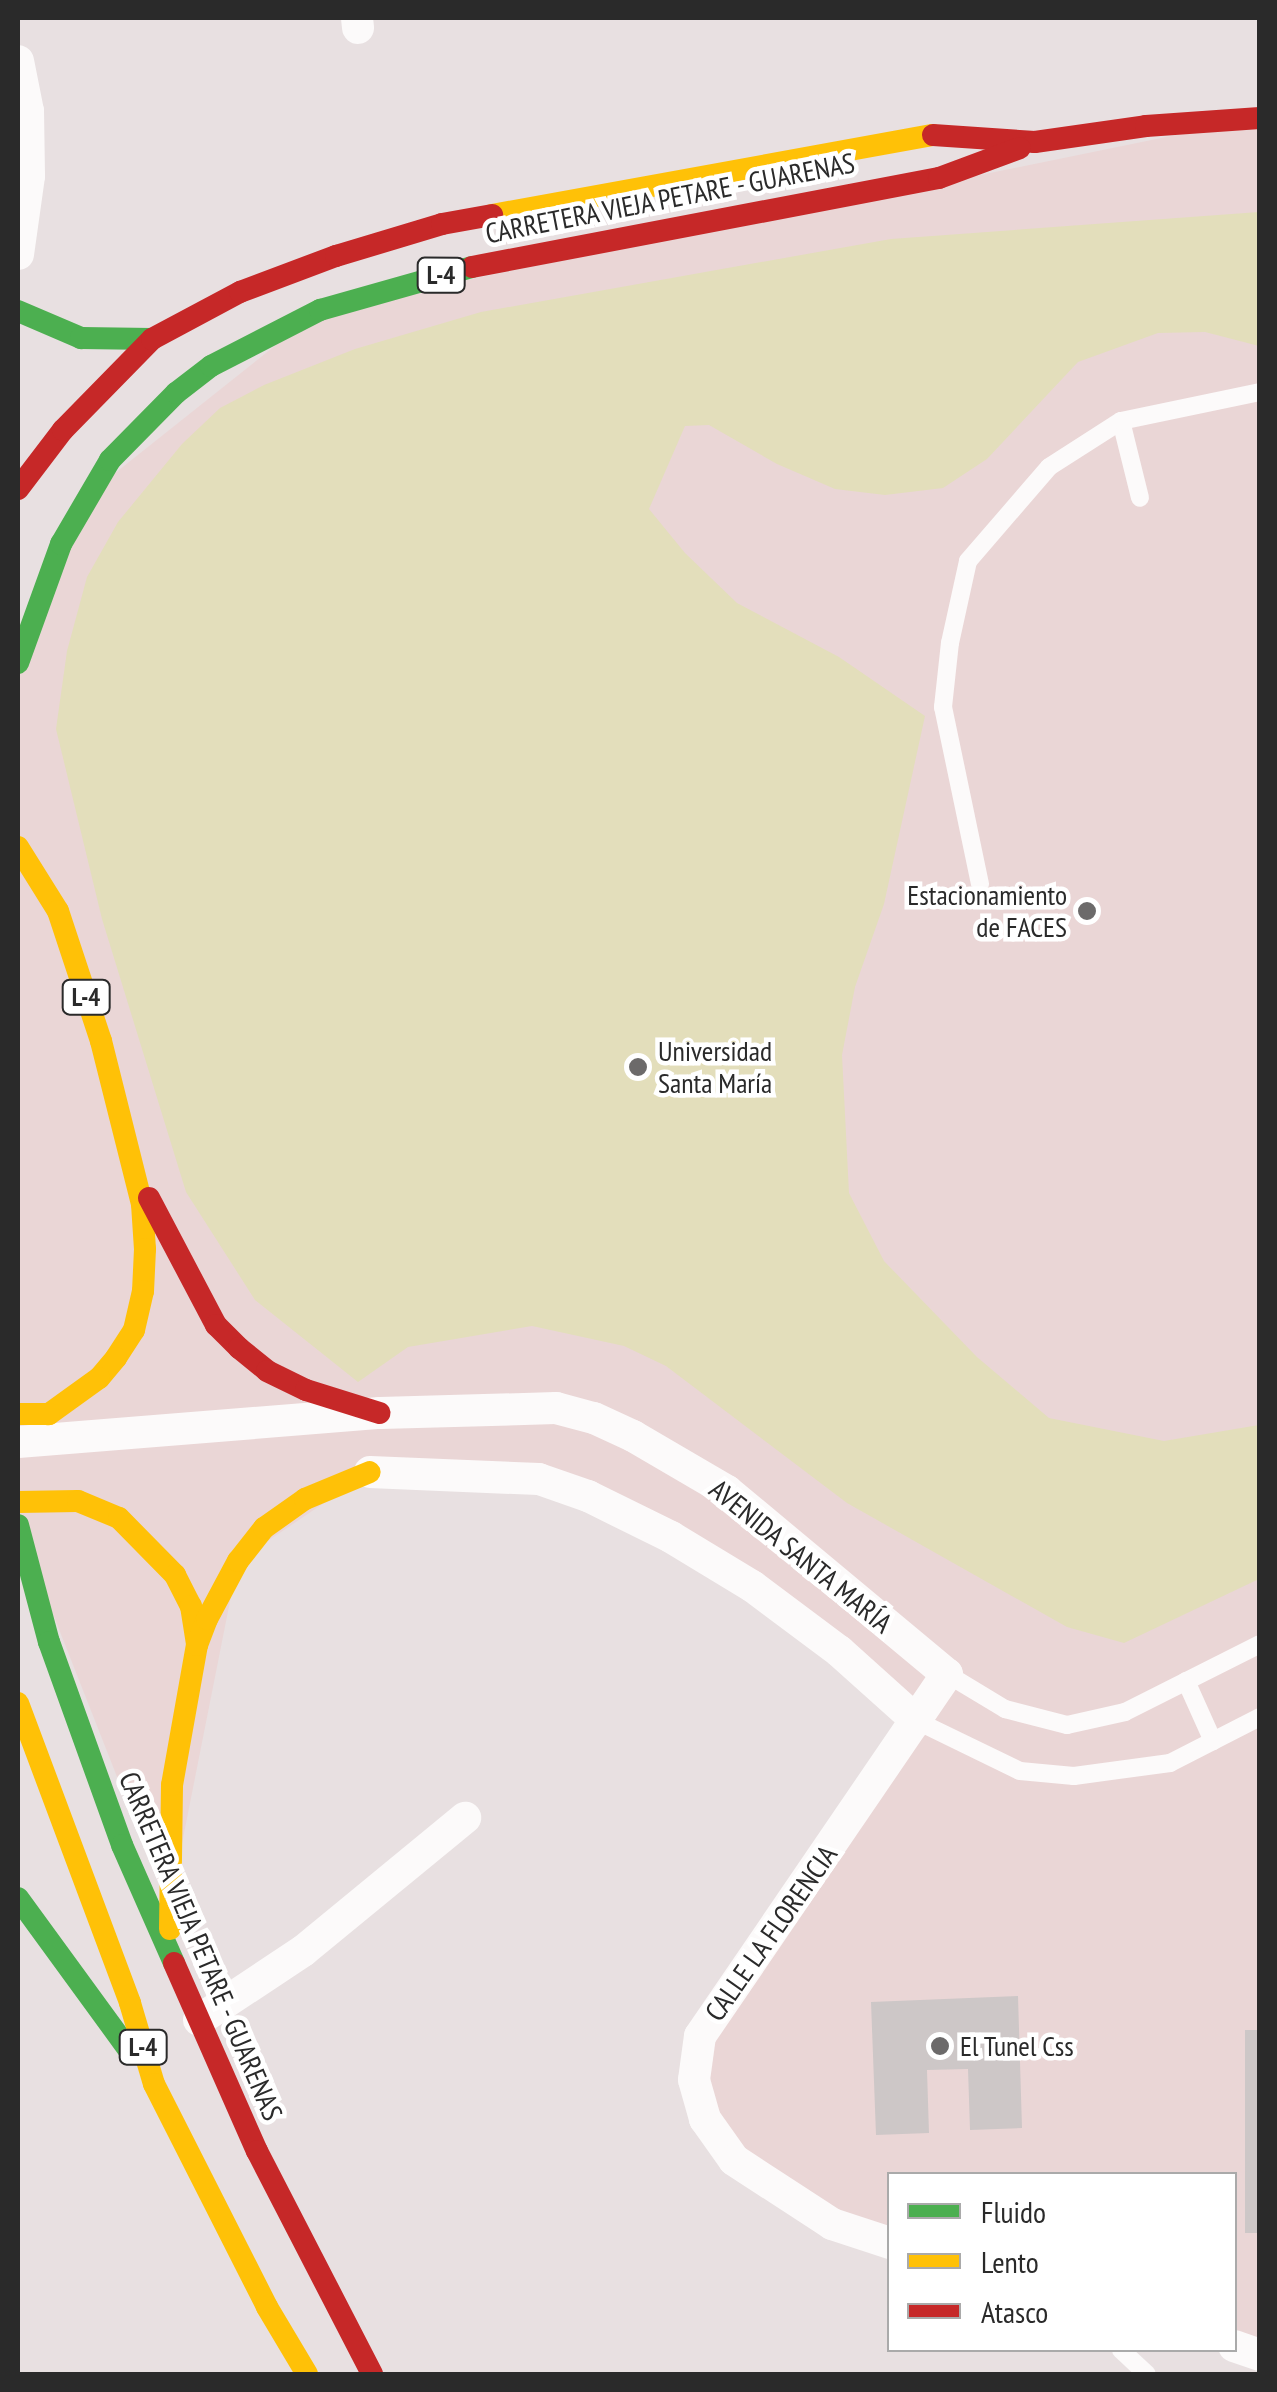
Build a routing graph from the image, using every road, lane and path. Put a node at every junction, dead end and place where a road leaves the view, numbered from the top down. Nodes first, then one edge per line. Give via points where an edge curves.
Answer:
1 (18, 61) edge
2 (1260, 118) edge
3 (1036, 142) junction
4 (18, 254) edge
5 (18, 310) edge
6 (152, 339) junction
7 (1260, 392) edge
8 (1121, 421) junction
9 (18, 489) edge
10 (1140, 498) dead end
11 (18, 663) edge
12 (18, 846) edge
13 (980, 884) dead end
14 (132, 1158) junction
15 (380, 1413) junction
16 (18, 1414) edge
17 (18, 1442) edge
18 (370, 1472) joint
19 (18, 1502) edge
20 (18, 1525) edge
21 (1260, 1644) edge
22 (198, 1645) junction
23 (947, 1674) junction
24 (1186, 1682) junction
25 (18, 1703) edge
26 (1260, 1717) edge
27 (917, 1720) junction
28 (1213, 1740) junction
29 (465, 1818) dead end
30 (18, 1898) edge
31 (172, 1950) junction
32 (200, 2020) junction
33 (154, 2084) junction
34 (887, 2242) edge
35 (1124, 2352) edge
36 (307, 2374) edge
37 (372, 2374) edge
38 (1147, 2374) edge

1 - 4 street via 28,110 29,176
2 - 3 main road, CARRETERA VIEJA PETARE - GUARENAS / L-4
3 - 6 main road, CARRETERA VIEJA PETARE - GUARENAS / L-4 via 926,134 442,224 240,292
3 - 11 main road, CARRETERA VIEJA PETARE - GUARENAS / L-4 via 940,178 507,257 320,310 256,341 176,393 110,460 61,544
5 - 6 main road via 81,338
6 - 9 main road, CARRETERA VIEJA PETARE - GUARENAS / L-4 via 63,430
7 - 8 lane
8 - 10 lane
8 - 13 lane via 1049,467 968,561 943,706
12 - 14 main road, L-4 via 58,911
14 - 15 main road, L-4 via 216,1325 267,1371
14 - 16 main road, L-4 via 145,1249 134,1330 116,1358 76,1395 49,1414
15 - 17 street, AVENIDA SANTA MARÍA
15 - 23 street, AVENIDA SANTA MARÍA via 556,1408 634,1436 727,1491
18 - 22 main road via 305,1499 264,1528 228,1576
18 - 27 street, AVENIDA SANTA MARÍA via 539,1479 588,1496 752,1586
19 - 22 main road, L-4 via 78,1501 119,1518 175,1575 191,1606
20 - 31 main road, CARRETERA VIEJA PETARE - GUARENAS / L-4 via 48,1642 122,1844
21 - 24 lane, AVENIDA SANTA MARÍA
22 - 31 main road, L-4 via 172,1785
23 - 24 lane, AVENIDA SANTA MARÍA via 1004,1709 1066,1725 1126,1712
23 - 27 street, CALLE LA FLORENCIA
24 - 28 lane
25 - 33 main road, L-4
26 - 28 lane, AVENIDA SANTA MARÍA
27 - 28 lane, AVENIDA SANTA MARÍA via 1020,1771 1074,1776 1170,1763
27 - 34 street, CALLE LA FLORENCIA via 700,2036 694,2080 705,2120 734,2160 832,2224
29 - 32 street via 304,1951
30 - 33 main road, L-4
31 - 32 main road, CARRETERA VIEJA PETARE - GUARENAS / L-4
32 - 37 main road, CARRETERA VIEJA PETARE - GUARENAS / L-4 via 257,2151
33 - 36 main road, L-4
35 - 38 lane

